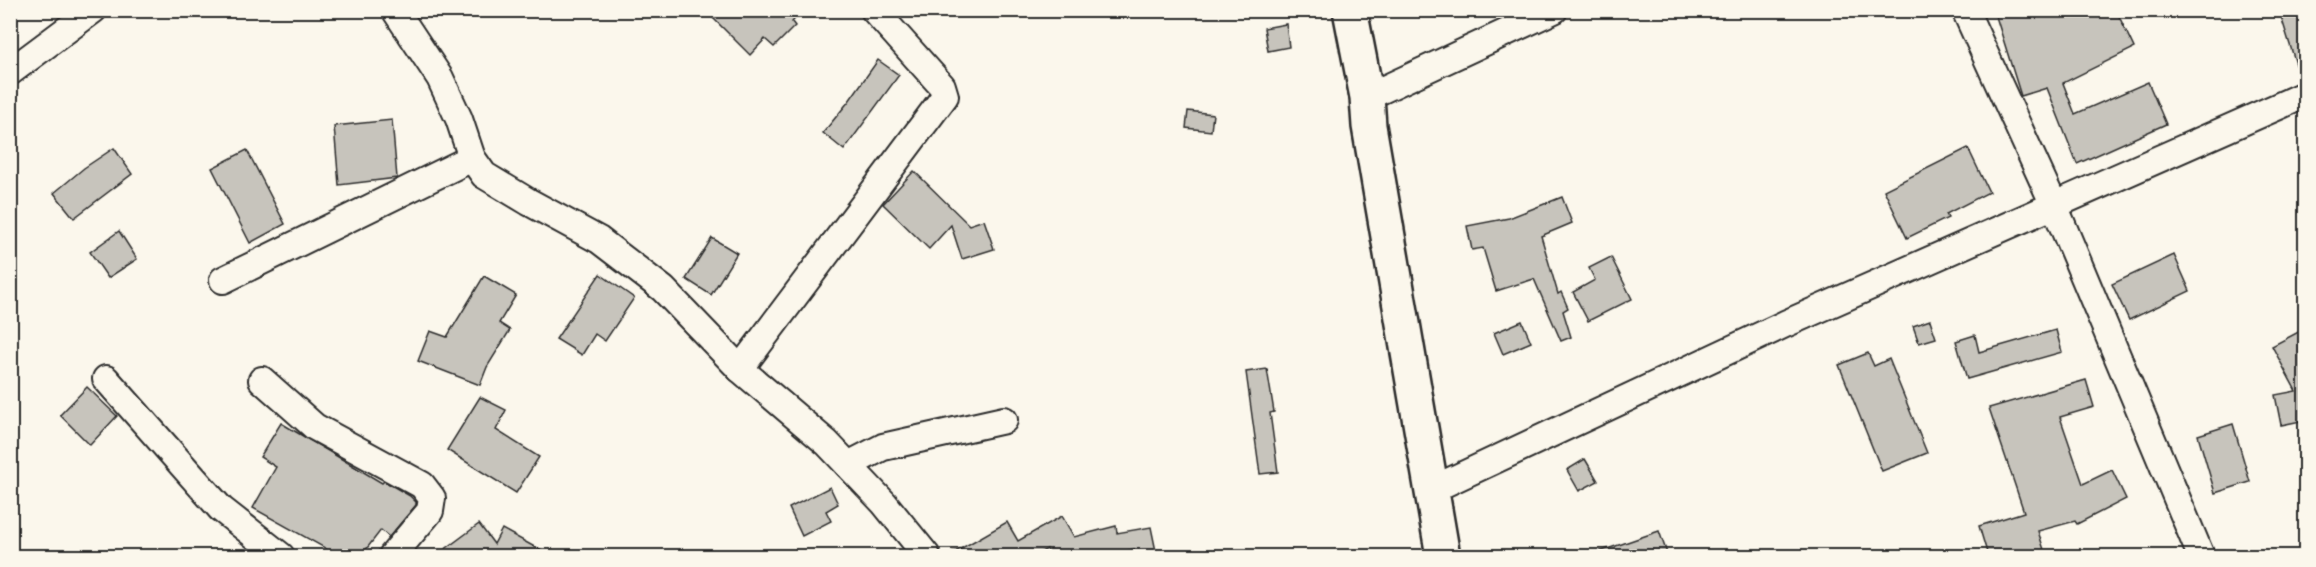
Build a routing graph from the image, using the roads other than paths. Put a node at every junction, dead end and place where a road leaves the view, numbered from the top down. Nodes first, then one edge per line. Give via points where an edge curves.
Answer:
1 (93, 10) edge
2 (395, 10) edge
3 (874, 10) edge
4 (1350, 10) edge
5 (1554, 10) edge
6 (1965, 10) edge
7 (10, 72) edge
8 (2306, 94) edge
9 (1367, 97) junction
10 (472, 158) junction
11 (2054, 205) junction
12 (223, 280) dead end
13 (740, 369) junction
14 (106, 379) dead end
15 (262, 380) dead end
16 (1004, 420) dead end
17 (848, 465) junction
18 (1431, 490) junction
19 (281, 556) edge
20 (392, 556) edge
21 (927, 556) edge
22 (1443, 556) edge
23 (2201, 556) edge

1 - 7 street
2 - 10 street via 440,78
3 - 13 street via 942,86 945,96
4 - 9 main road
5 - 9 street
6 - 11 street
8 - 11 street
9 - 18 main road
10 - 12 street
10 - 13 street via 484,175 599,240 663,289
11 - 18 street via 1785,324
11 - 23 street
13 - 17 street
14 - 19 street via 221,509
15 - 20 street via 315,428 422,485 432,498 430,511
16 - 17 street via 883,447
17 - 21 street
18 - 22 main road

